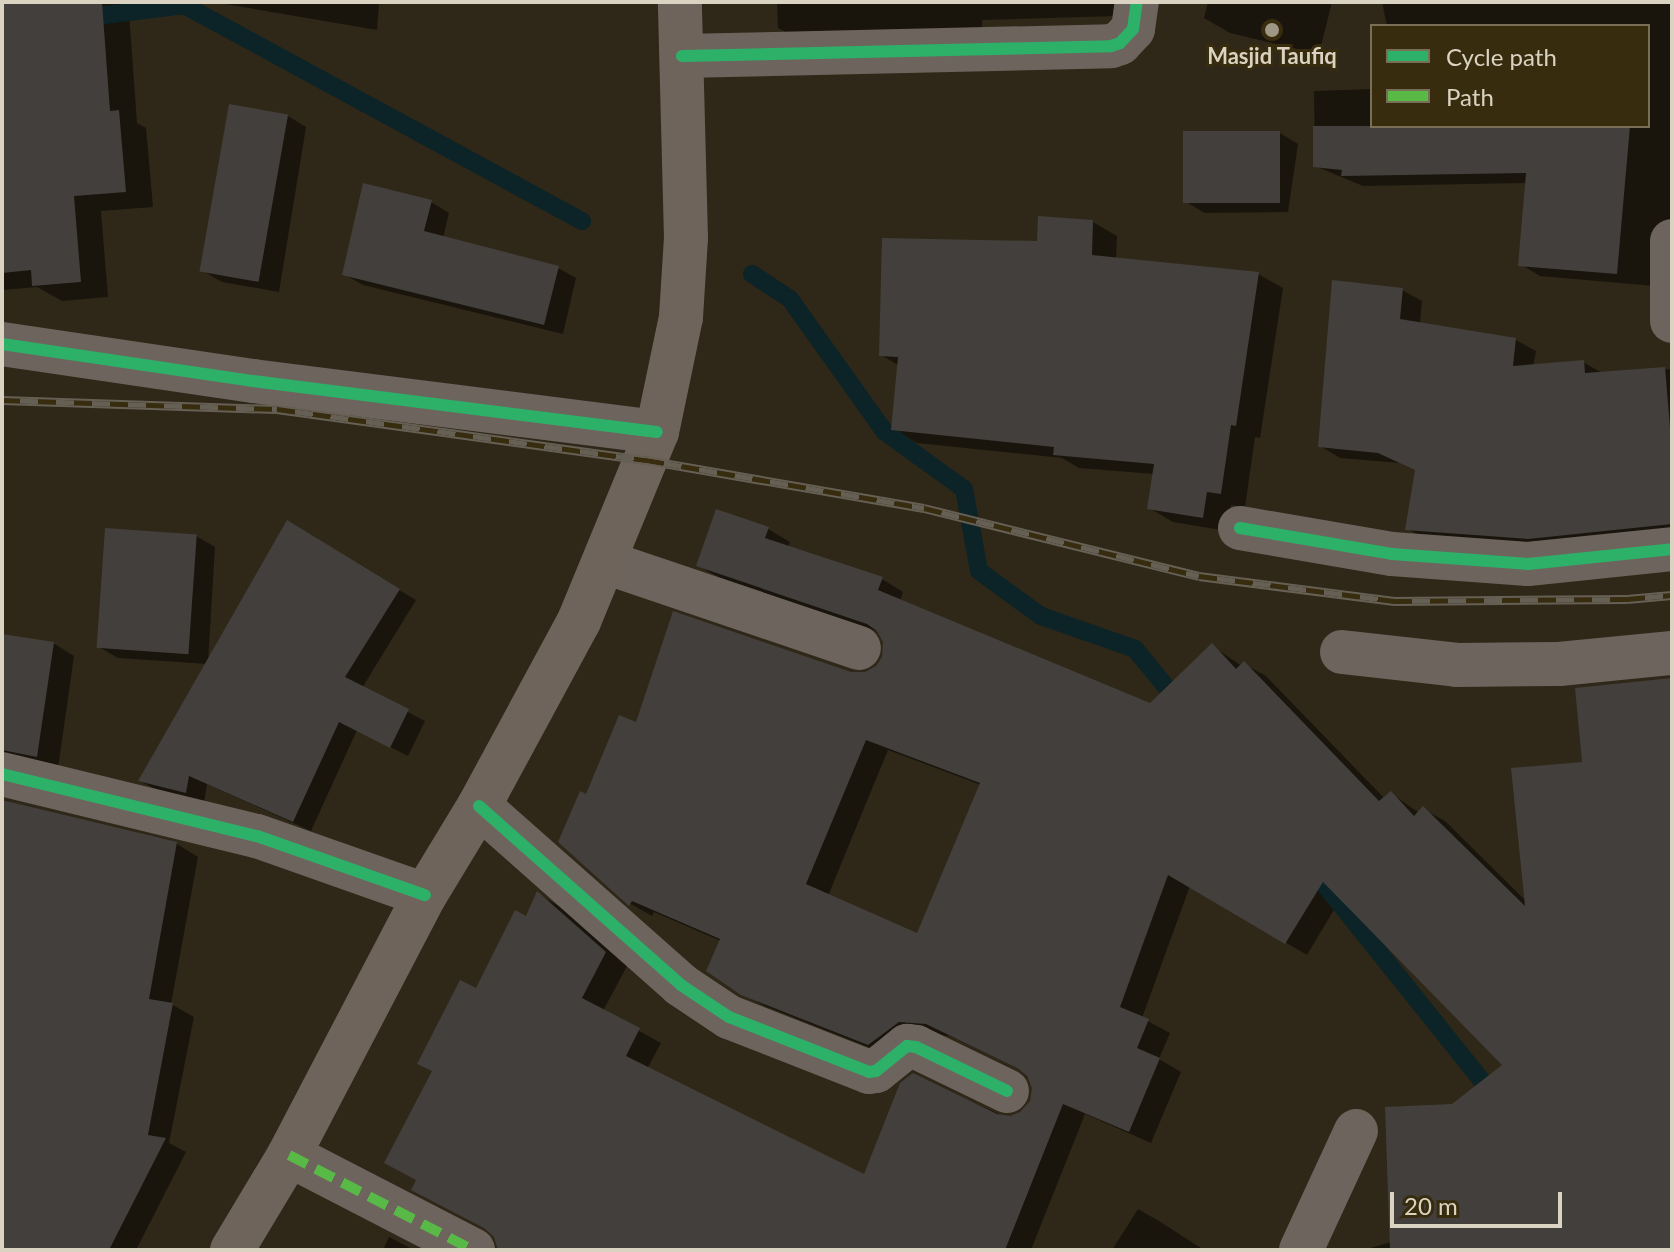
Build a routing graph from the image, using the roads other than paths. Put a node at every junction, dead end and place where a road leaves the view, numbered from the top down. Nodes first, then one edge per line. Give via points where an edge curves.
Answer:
1 (680, 2) edge
2 (1137, 2) edge
3 (682, 56) junction
4 (1672, 241) edge
5 (1672, 321) edge
6 (2, 344) edge
7 (657, 432) junction
8 (1240, 528) dead end
9 (1672, 549) edge
10 (605, 562) junction
11 (859, 648) dead end
12 (1342, 652) dead end
13 (1672, 653) edge
14 (2, 774) edge
15 (479, 806) junction
16 (425, 895) junction
17 (1007, 1091) dead end
18 (1356, 1131) dead end
19 (289, 1155) junction
20 (232, 1250) edge
21 (473, 1250) edge
22 (1301, 1250) edge

1 - 3 main road
2 - 3 street via 1133,29 1111,46
3 - 7 main road via 686,238 681,317
4 - 5 street
6 - 7 street
7 - 10 main road
8 - 9 street via 1392,554 1528,564
10 - 11 street
10 - 15 main road
12 - 13 street via 1457,665 1559,664
14 - 16 street via 257,836
15 - 16 main road
15 - 17 street via 681,985 729,1017 869,1072 907,1046 916,1047
16 - 19 main road
18 - 22 street
19 - 20 main road
19 - 21 street

